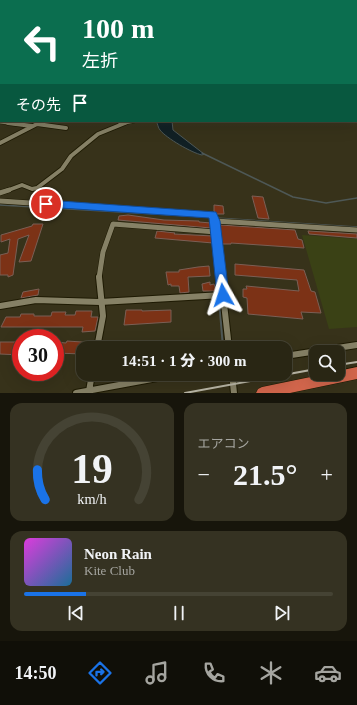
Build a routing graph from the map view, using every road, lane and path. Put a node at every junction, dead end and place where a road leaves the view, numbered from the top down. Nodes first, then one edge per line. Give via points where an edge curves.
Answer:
1 (0, 122) edge
2 (129, 122) edge
3 (33, 126) junction
4 (66, 128) dead end
5 (0, 144) edge
6 (0, 193) edge
7 (0, 201) edge
8 (215, 219) junction
9 (357, 230) edge
10 (214, 232) junction
11 (223, 295) junction
12 (100, 302) junction
13 (0, 306) edge
14 (98, 341) edge
15 (228, 341) edge
16 (357, 345) edge
17 (292, 355) edge
18 (357, 373) edge
19 (91, 381) edge
20 (144, 381) edge
21 (233, 381) edge
22 (89, 392) edge
23 (76, 393) edge
24 (234, 393) edge
25 (262, 393) edge

1 - 3 street
2 - 6 street via 98,134 71,156 62,169 37,188 22,185
3 - 4 street via 40,124
3 - 5 street
7 - 8 street via 213,215
8 - 9 street
8 - 10 street
10 - 11 street
10 - 12 street via 113,224 102,252
11 - 12 street
11 - 15 street
12 - 13 street via 36,300
12 - 14 street via 103,316
16 - 17 street
18 - 25 highway
19 - 22 street
20 - 22 street
21 - 24 street
22 - 23 street

